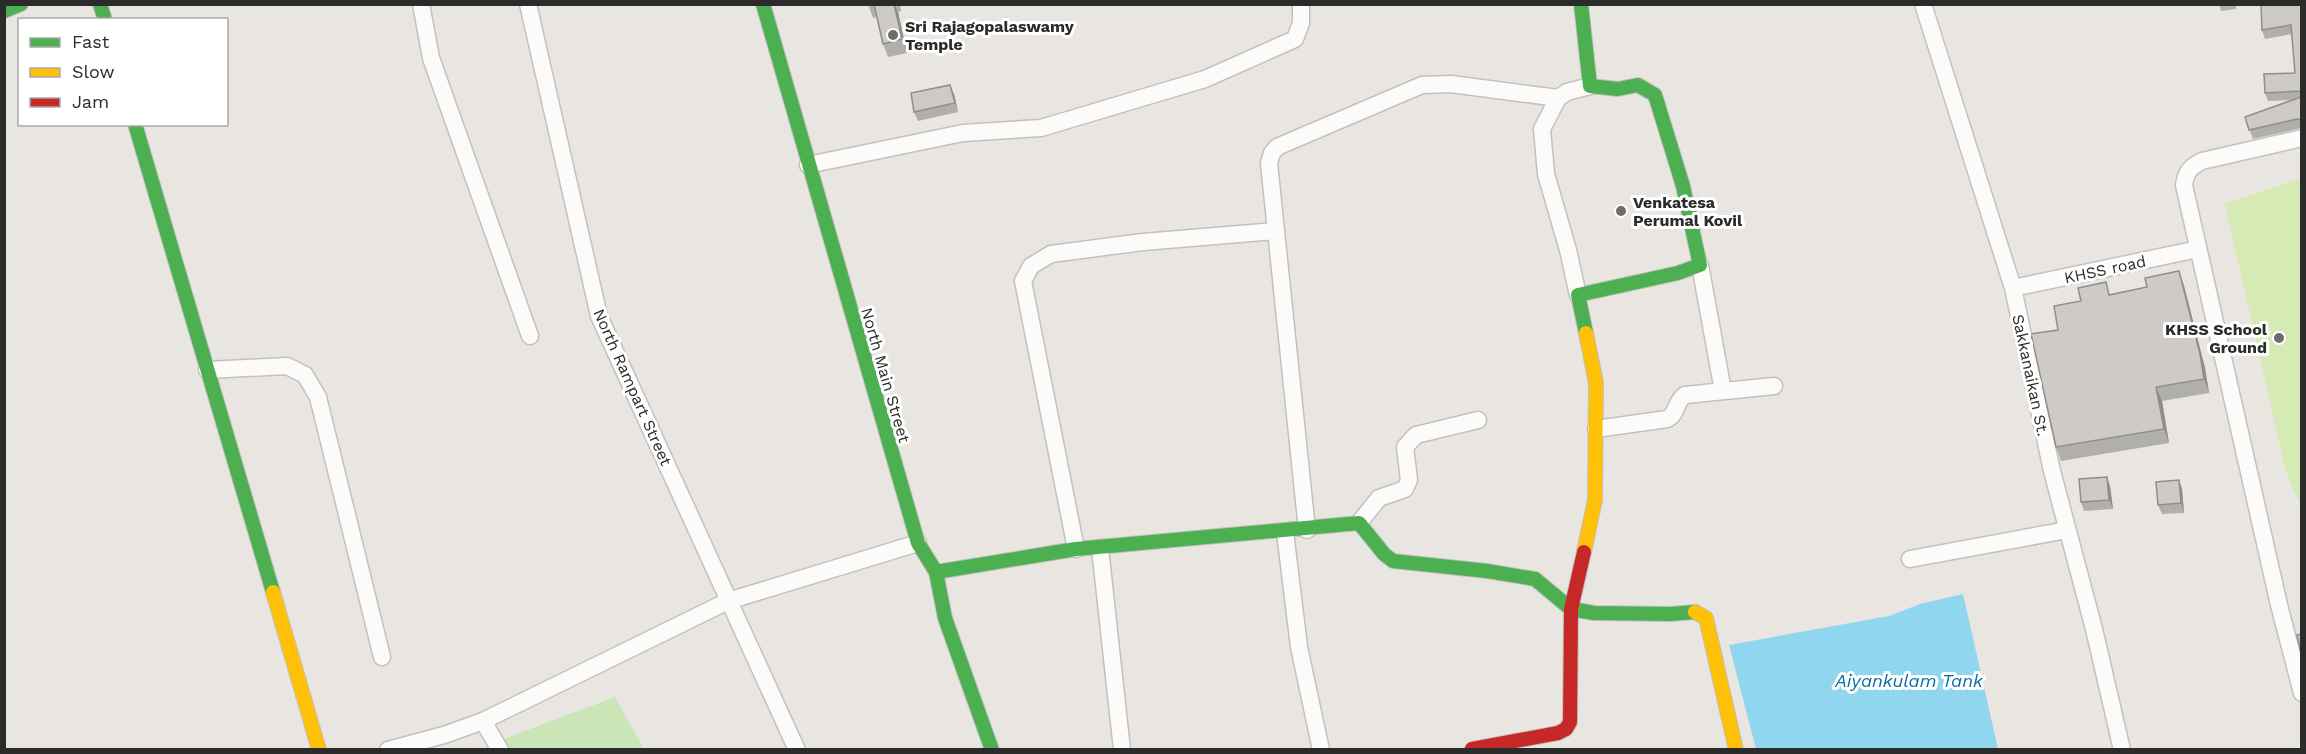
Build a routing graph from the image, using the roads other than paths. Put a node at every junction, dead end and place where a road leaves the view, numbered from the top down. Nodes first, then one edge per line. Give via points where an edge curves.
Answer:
1 (21, 4) edge
2 (421, 4) edge
3 (528, 4) edge
4 (763, 4) edge
5 (1301, 4) edge
6 (1581, 4) edge
7 (1923, 4) edge
8 (4, 11) edge
9 (1590, 86) junction
10 (1558, 98) junction
11 (136, 126) edge
12 (2301, 138) edge
13 (808, 165) junction
14 (1276, 231) junction
15 (2198, 249) junction
16 (1700, 265) junction
17 (2013, 288) junction
18 (1578, 295) junction
19 (530, 336) dead end
20 (207, 370) junction
21 (1774, 386) dead end
22 (1723, 391) junction
23 (1478, 420) dead end
24 (1596, 429) junction
25 (1359, 523) junction
26 (1307, 530) junction
27 (2067, 530) junction
28 (1285, 532) junction
29 (918, 543) junction
30 (1100, 548) junction
31 (1076, 549) junction
32 (1910, 559) dead end
33 (936, 572) junction
34 (728, 601) junction
35 (1571, 609) junction
36 (382, 657) dead end
37 (2301, 693) edge
38 (490, 717) junction
39 (391, 749) edge
40 (1473, 749) edge
41 (319, 750) edge
42 (500, 750) edge
43 (797, 750) edge
44 (992, 750) edge
45 (1122, 750) edge
46 (1321, 750) edge
47 (1736, 750) edge
48 (2122, 750) edge

1 - 8 street
2 - 19 street via 430,58
3 - 34 street, North Rampart Street via 599,316
4 - 13 street, North Main Street
5 - 13 street via 1301,23 1295,39 1205,80 1041,128 963,134
6 - 9 street
7 - 17 street, Sakkanaikan St.
9 - 10 street
9 - 16 street via 1618,89 1638,85 1655,94 1683,186
10 - 14 street via 1451,84 1422,85 1276,147 1269,163
10 - 18 street via 1542,129 1546,174
11 - 20 street
12 - 15 street via 2192,166 2184,185
13 - 29 street, North Main Street
14 - 26 street
14 - 31 street via 1051,254 1031,266 1023,281
15 - 17 street, KHSS road
15 - 37 street
16 - 18 street
16 - 22 street
17 - 27 street, Sakkanaikan St.
18 - 24 street via 1596,383
20 - 36 street via 287,366 305,375 318,397
20 - 41 street
21 - 22 street
22 - 24 street via 1681,397 1675,413 1666,419
23 - 25 street via 1411,438 1404,452 1408,485 1379,498
24 - 35 street via 1595,500
25 - 26 street
25 - 35 street via 1393,561 1535,579
26 - 28 street
27 - 32 street
27 - 48 street, Sakkanaikan St.
28 - 30 street
28 - 46 street via 1299,647
29 - 33 street, North Main Street
29 - 34 street
30 - 31 street
30 - 45 street
31 - 33 street
33 - 44 street, North Main Street via 945,618
34 - 38 street
34 - 43 street, North Rampart Street
35 - 40 street via 1572,714 1566,729
35 - 47 street via 1594,613 1695,611 1706,618
38 - 39 street
38 - 42 street

